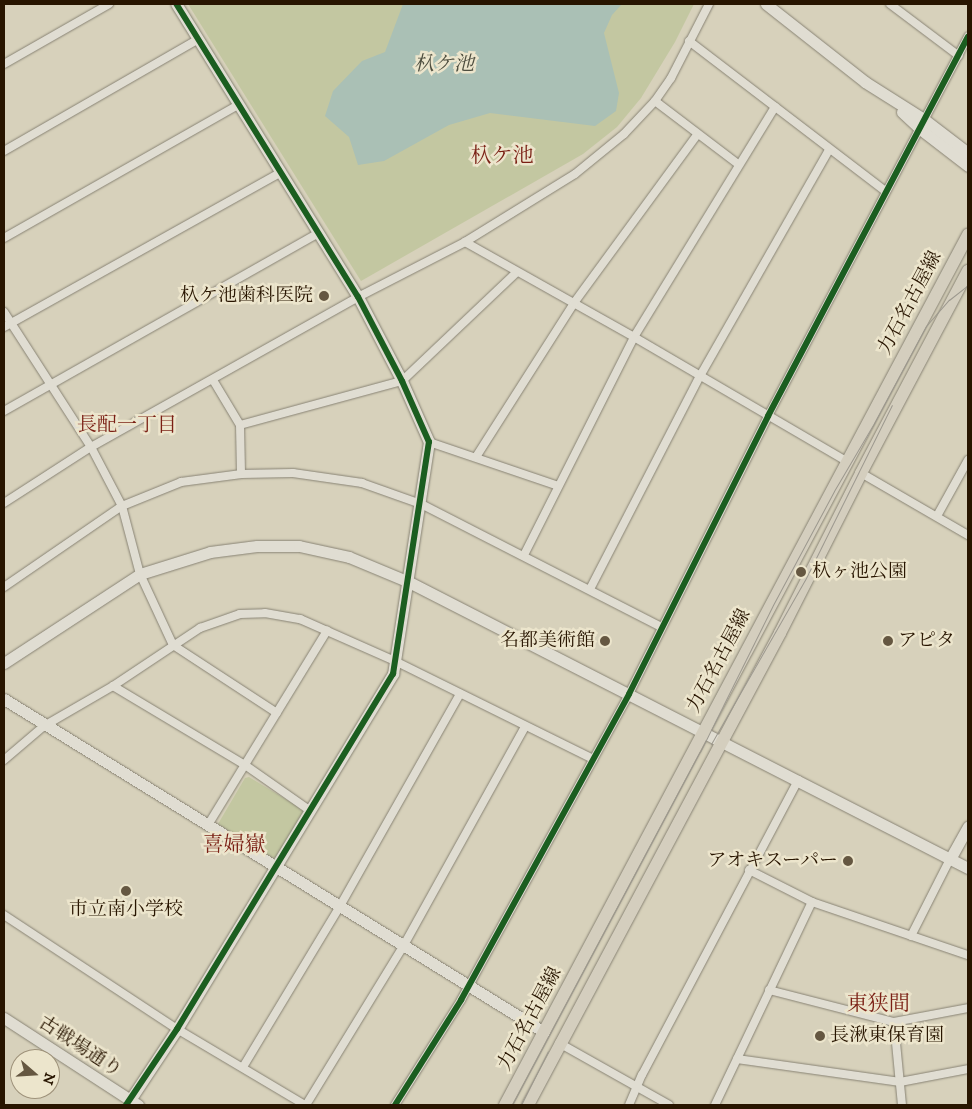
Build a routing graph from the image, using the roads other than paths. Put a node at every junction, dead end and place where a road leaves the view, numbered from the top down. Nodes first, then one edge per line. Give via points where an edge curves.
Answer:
1 (110, 4) edge
2 (176, 4) edge
3 (709, 4) edge
4 (766, 4) edge
5 (890, 4) edge
6 (968, 37) edge
7 (199, 39) junction
8 (690, 41) junction
9 (959, 56) junction
10 (4, 64) edge
11 (655, 101) junction
12 (240, 104) junction
13 (775, 107) junction
14 (923, 125) junction
15 (697, 135) junction
16 (829, 150) junction
17 (4, 151) edge
18 (968, 153) edge
19 (738, 164) junction
20 (968, 166) edge
21 (281, 172) junction
22 (885, 191) junction
23 (318, 233) junction
24 (968, 235) edge
25 (4, 238) edge
26 (465, 242) junction
27 (968, 271) edge
28 (517, 272) junction
29 (358, 297) junction
30 (574, 303) junction
31 (4, 312) edge
32 (7, 325) edge
33 (634, 336) junction
34 (700, 376) junction
35 (214, 380) junction
36 (402, 381) junction
37 (51, 385) junction
38 (4, 411) edge
39 (768, 416) junction
40 (240, 425) junction
41 (429, 442) junction
42 (91, 447) junction
43 (476, 457) junction
44 (968, 460) edge
45 (846, 461) junction
46 (860, 473) junction
47 (241, 474) junction
48 (558, 486) junction
49 (4, 503) edge
50 (420, 504) junction
51 (122, 506) junction
52 (937, 516) junction
53 (968, 535) edge
54 (524, 555) junction
55 (140, 574) junction
56 (409, 582) junction
57 (4, 587) edge
58 (590, 589) junction
59 (661, 627) junction
60 (327, 631) junction
61 (173, 645) junction
62 (397, 662) junction
63 (4, 663) edge
64 (113, 686) junction
65 (460, 694) junction
66 (628, 694) junction
67 (4, 699) edge
68 (277, 713) junction
69 (44, 726) junction
70 (525, 727) junction
71 (702, 732) junction
72 (722, 742) junction
73 (593, 759) junction
74 (4, 760) edge
75 (245, 765) junction
76 (798, 780) junction
77 (309, 810) junction
78 (208, 825) junction
79 (968, 827) edge
80 (950, 859) junction
81 (274, 867) junction
82 (968, 868) edge
83 (749, 870) junction
84 (812, 902) junction
85 (340, 906) junction
86 (4, 915) edge
87 (911, 936) junction
88 (404, 946) junction
89 (968, 955) edge
90 (470, 984) junction
91 (769, 990) junction
92 (968, 1008) edge
93 (4, 1018) edge
94 (894, 1022) junction
95 (176, 1028) junction
96 (544, 1032) junction
97 (559, 1043) junction
98 (737, 1059) junction
99 (243, 1067) junction
100 (968, 1068) edge
101 (900, 1082) junction
102 (636, 1087) junction
103 (132, 1103) edge
104 (306, 1105) edge
105 (395, 1105) edge
106 (505, 1105) edge
107 (528, 1105) edge
108 (629, 1105) edge
109 (669, 1105) edge
110 (715, 1105) edge
111 (902, 1105) edge

1 - 10 street
2 - 7 street
3 - 8 street
4 - 14 street
5 - 9 street
6 - 9 street
7 - 12 street
7 - 17 street
8 - 11 street
8 - 13 street
9 - 14 street
11 - 15 street
11 - 26 street via 624,134 576,174
12 - 21 street
12 - 25 street
13 - 16 street
13 - 19 street
14 - 18 street
14 - 20 street
14 - 22 street
15 - 19 street
15 - 30 street
16 - 22 street
16 - 34 street
19 - 33 street
21 - 23 street
21 - 32 street
22 - 39 street
23 - 29 street
23 - 37 street
24 - 45 main road, 力石名古屋線
26 - 28 street
26 - 29 street
27 - 46 main road, 力石名古屋線
28 - 30 street
28 - 36 street
29 - 35 street
29 - 36 street
30 - 33 street
30 - 43 street
31 - 32 street
32 - 37 street
33 - 34 street
33 - 48 street
34 - 39 street
34 - 58 street
35 - 40 street
35 - 42 street
36 - 40 street
36 - 41 street
37 - 38 street
37 - 42 street
39 - 45 street
39 - 59 street
40 - 47 street
41 - 43 street
41 - 50 street
42 - 49 street
42 - 51 street
43 - 48 street
44 - 52 street
45 - 71 main road, 力石名古屋線
46 - 52 street
46 - 72 main road, 力石名古屋線 via 786,623
47 - 50 street via 293,473 362,483
47 - 51 street via 181,482
48 - 54 street
50 - 54 street
50 - 56 street
51 - 55 street
51 - 57 street
52 - 53 street
54 - 58 street
55 - 56 street via 210,552 257,546 299,546 349,557
55 - 61 street
55 - 63 street
56 - 62 street
56 - 66 street
58 - 59 street
59 - 66 street
60 - 61 street via 300,619 265,613 240,614 200,628
60 - 62 street
60 - 68 street
61 - 64 street
61 - 68 street
62 - 65 street
62 - 77 street via 393,674
64 - 69 street
64 - 75 street
65 - 70 street
65 - 85 street
66 - 71 street
66 - 73 street
67 - 69 street
68 - 75 street
69 - 74 street
69 - 78 street
70 - 73 street
70 - 88 street
71 - 72 street
71 - 96 main road, 力石名古屋線
72 - 76 street
72 - 97 main road, 力石名古屋線
73 - 90 street
75 - 77 street
75 - 78 street
76 - 80 street
76 - 83 street
77 - 81 street
78 - 81 street
79 - 80 street
80 - 82 street
80 - 87 street
81 - 85 street
81 - 95 street
83 - 84 street
83 - 102 street
84 - 87 street
84 - 91 street
85 - 88 street
85 - 99 street
86 - 95 street
87 - 89 street
88 - 90 street
88 - 104 street
90 - 96 street
90 - 105 street
91 - 94 street
91 - 98 street
92 - 94 street
93 - 103 street, 古戦場通り
94 - 101 street
95 - 99 street
95 - 103 street
96 - 106 main road, 力石名古屋線
97 - 102 street
97 - 107 main road, 力石名古屋線
98 - 101 street
98 - 110 street
99 - 104 street
100 - 101 street
101 - 111 street
102 - 108 street
102 - 109 street

